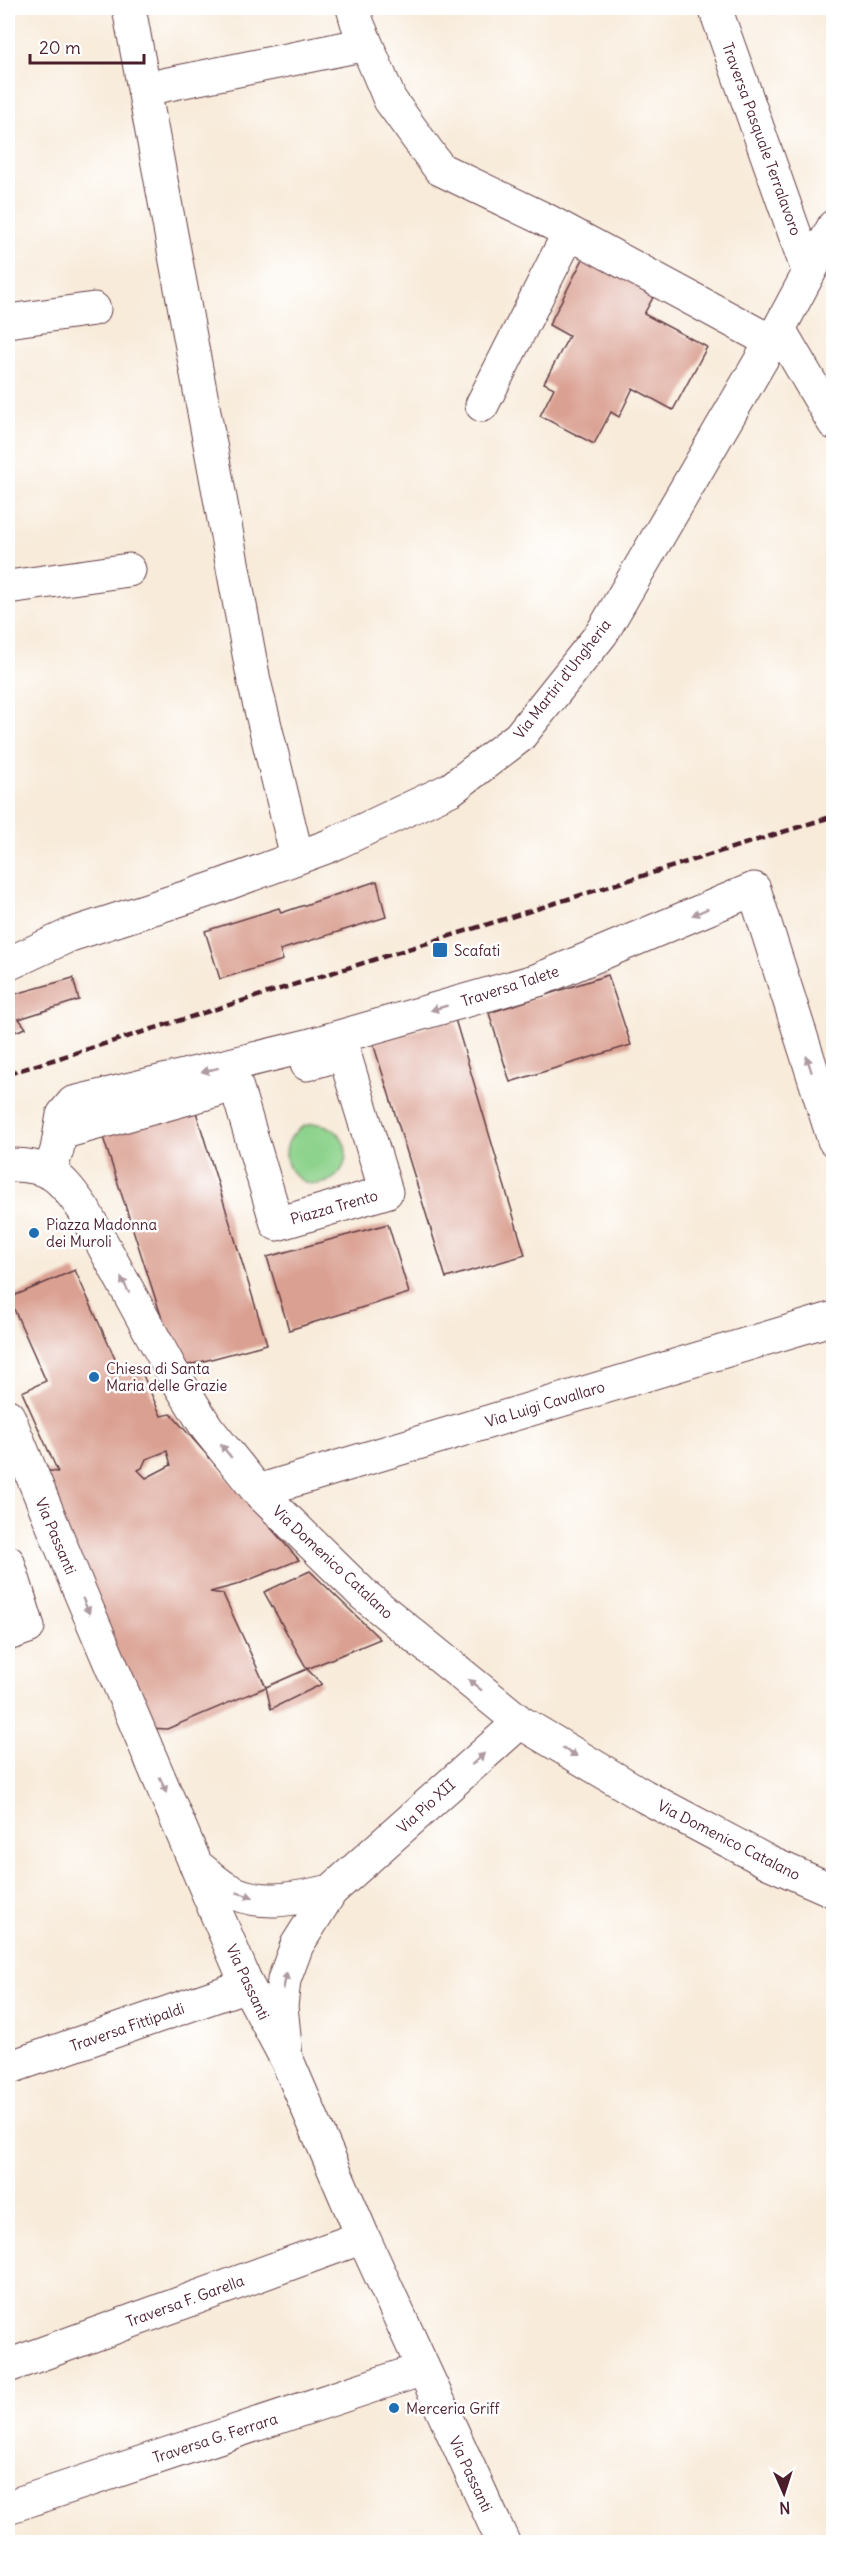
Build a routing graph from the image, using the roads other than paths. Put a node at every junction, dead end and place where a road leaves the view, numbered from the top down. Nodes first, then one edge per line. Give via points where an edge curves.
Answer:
1 (129, 8) edge
2 (353, 8) edge
3 (715, 8) edge
4 (366, 45) junction
5 (144, 89) junction
6 (834, 226) edge
7 (569, 233) junction
8 (808, 271) junction
9 (94, 309) dead end
10 (8, 321) edge
11 (775, 336) junction
12 (482, 405) dead end
13 (834, 423) edge
14 (129, 570) dead end
15 (8, 587) edge
16 (297, 857) junction
17 (70, 935) junction
18 (8, 940) edge
19 (8, 964) edge
20 (236, 1085) junction
21 (60, 1132) junction
22 (834, 1140) edge
23 (8, 1165) edge
24 (50, 1171) junction
25 (834, 1318) edge
26 (8, 1416) edge
27 (258, 1491) junction
28 (8, 1562) edge
29 (8, 1634) edge
30 (520, 1722) junction
31 (196, 1865) junction
32 (332, 1891) junction
33 (834, 1891) edge
34 (247, 1985) junction
35 (287, 2060) junction
36 (8, 2068) edge
37 (363, 2237) junction
38 (8, 2366) edge
39 (423, 2369) junction
40 (8, 2507) edge
41 (503, 2542) edge

1 - 5 street
2 - 4 street
3 - 8 street, Traversa Pasquale Terralavoro
4 - 5 street
4 - 7 street via 390,100 440,170
5 - 16 street via 254,681
6 - 8 street, Via Martiri d'Ungheria
7 - 11 street
7 - 12 street
8 - 11 street, Via Martiri d'Ungheria
9 - 10 street
11 - 13 street
11 - 16 street, Via Martiri d'Ungheria via 602,633 519,737 451,789
14 - 15 street
16 - 17 street, Via Martiri d'Ungheria
17 - 18 street, Via Martiri d'Ungheria
17 - 19 street, Via Martiri d'Ungheria
20 - 20 street, Piazza Trento via 344,1053 386,1192 277,1224
20 - 21 street, Piazza Trento
22 -> 21 street, Traversa Talete via 754,889 538,980 307,1046 73,1103 63,1115
21 - 24 street, Traversa Talete
23 - 24 street via 25,1164
27 -> 24 street, Via Domenico Catalano via 207,1428 84,1210 68,1187
25 - 27 street, Via Luigi Cavallaro
26 -> 31 street, Via Passanti
30 -> 27 street, Via Domenico Catalano via 364,1594
28 - 29 street via 28,1627
32 -> 30 street, Via Pio XII
30 -> 33 street, Via Domenico Catalano via 644,1796 770,1863
31 -> 32 street via 228,1890 262,1900
31 - 34 street, Via Passanti
35 -> 32 street, Via Pio XII via 281,2006 284,1980 297,1945
34 - 35 street, Via Passanti
34 - 36 street, Traversa Fittipaldi
35 - 37 street, Via Passanti
37 - 38 street, Traversa F. Garella
37 - 39 street, Via Passanti
39 - 40 street, Traversa G. Ferrara
39 - 41 street, Via Passanti

